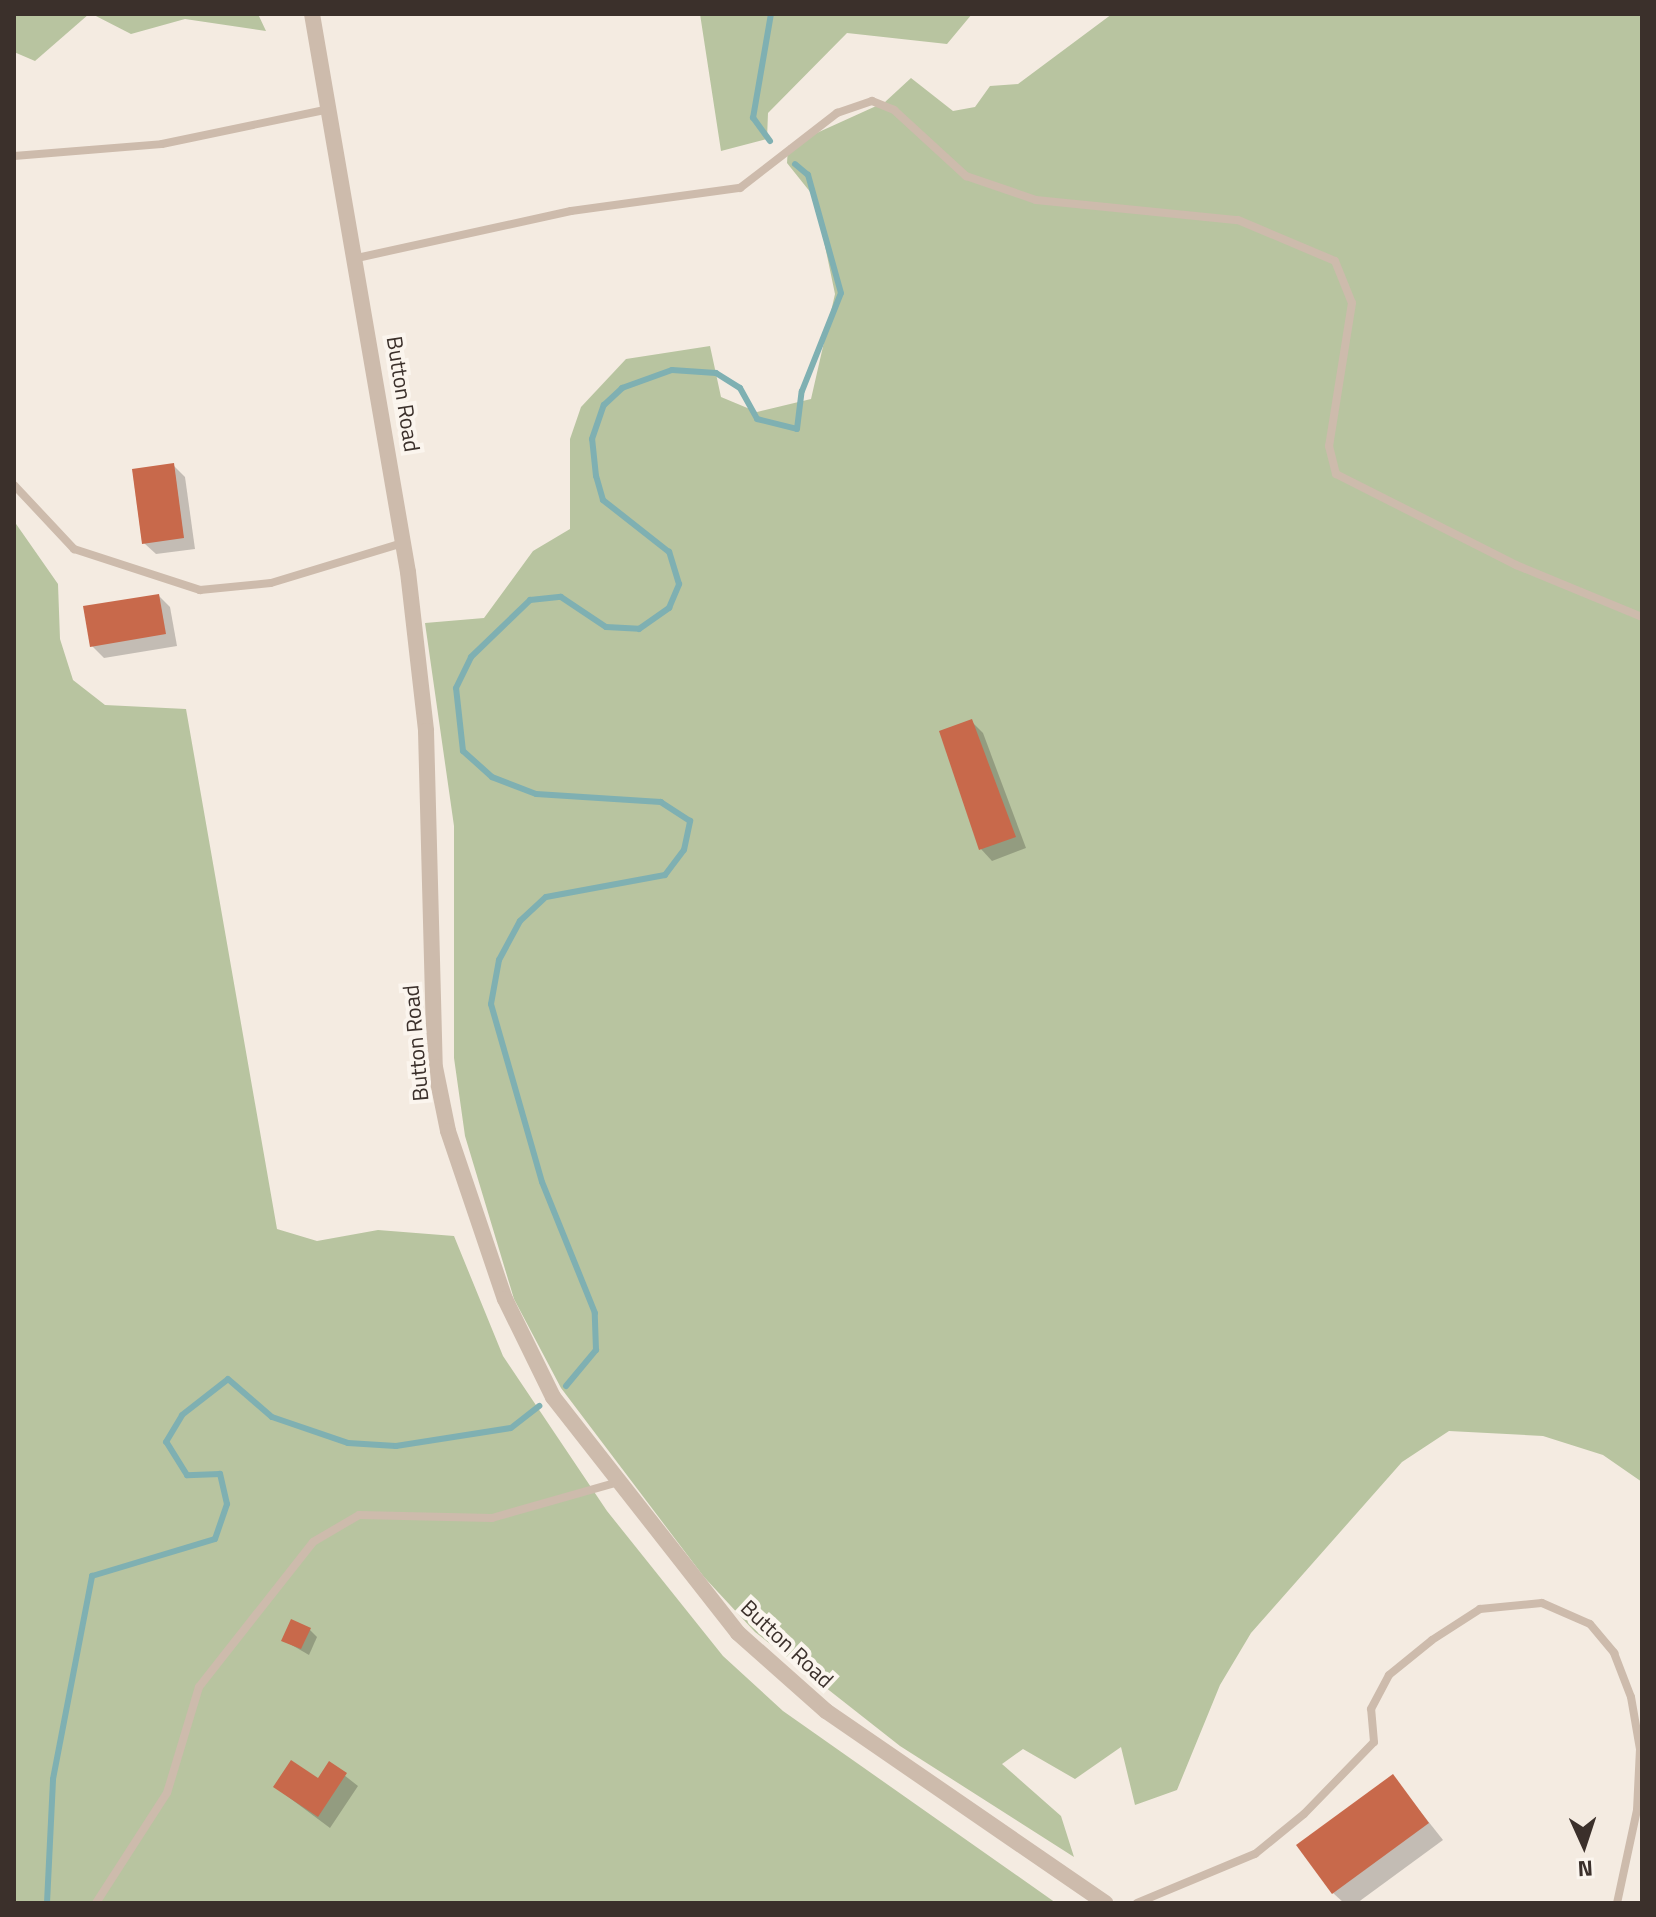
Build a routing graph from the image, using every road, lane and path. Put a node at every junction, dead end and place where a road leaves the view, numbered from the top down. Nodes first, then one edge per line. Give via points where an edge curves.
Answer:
1 (312, 14) edge
2 (330, 109) junction
3 (14, 156) edge
4 (357, 258) junction
5 (14, 485) edge
6 (404, 543) junction
7 (1642, 617) edge
8 (619, 1482) junction
9 (96, 1903) edge
10 (1105, 1903) edge
11 (1137, 1903) edge
12 (1617, 1903) edge

1 - 2 street, Button Road
2 - 3 lane via 162,144
2 - 4 street, Button Road
4 - 6 street, Button Road
4 - 7 lane via 571,211 740,188 837,113 872,101 894,110 980,181 1036,200 1238,220 1335,261 1352,303 1329,446 1336,474 1516,565
5 - 6 lane via 74,549 200,590 271,583
6 - 8 street, Button Road via 426,731 432,1027 448,1131 505,1299 553,1397
8 - 9 lane via 492,1518 359,1515 313,1542 199,1687 167,1793
8 - 10 street, Button Road via 738,1633 826,1711
11 - 12 lane via 1255,1854 1304,1814 1374,1742 1371,1709 1389,1675 1432,1640 1480,1609 1542,1603 1590,1624 1614,1653 1631,1697 1640,1749 1637,1810

